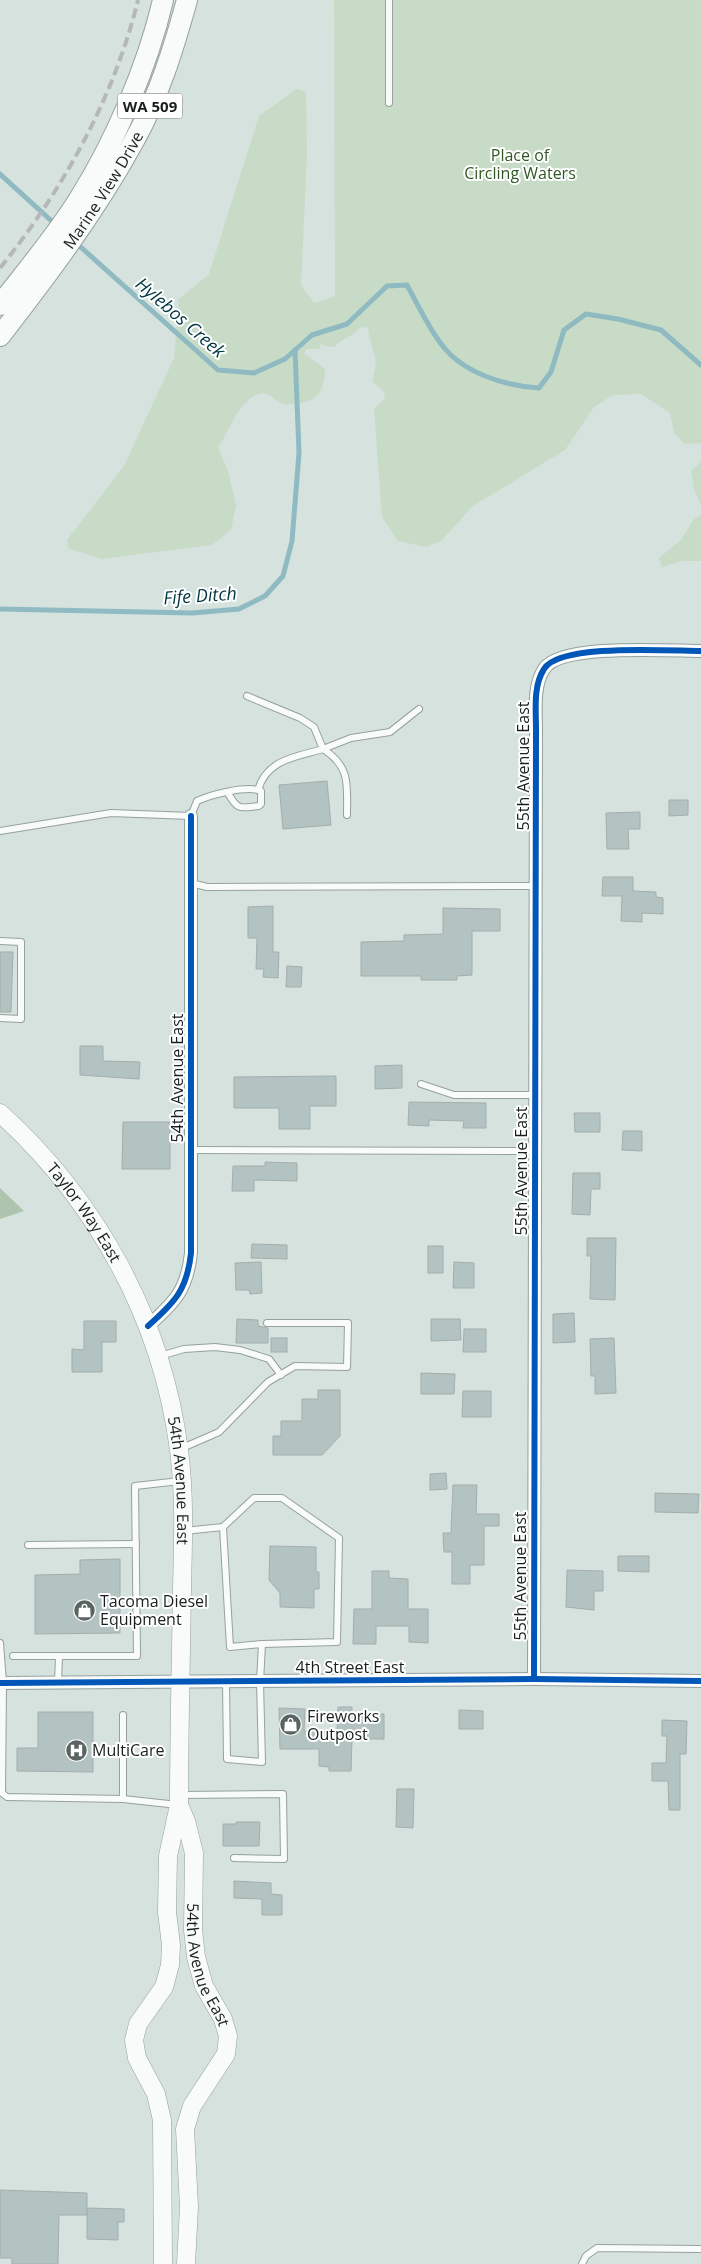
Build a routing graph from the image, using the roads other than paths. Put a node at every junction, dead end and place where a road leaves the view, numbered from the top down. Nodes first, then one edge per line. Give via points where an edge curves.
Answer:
1 (163, 0) edge
2 (187, 0) edge
3 (389, 0) edge
4 (389, 103) dead end
5 (88, 202) junction
6 (46, 261) junction
7 (0, 305) edge
8 (0, 336) edge
9 (701, 651) edge
10 (248, 696) dead end
11 (419, 709) dead end
12 (323, 750) junction
13 (258, 790) junction
14 (228, 793) junction
15 (347, 815) dead end
16 (191, 816) junction
17 (0, 831) edge
18 (190, 883) junction
19 (536, 886) junction
20 (0, 941) edge
21 (0, 1018) edge
22 (421, 1084) dead end
23 (535, 1095) junction
24 (0, 1113) edge
25 (190, 1150) junction
26 (535, 1151) junction
27 (267, 1323) dead end
28 (148, 1326) junction
29 (158, 1357) junction
30 (281, 1375) junction
31 (179, 1450) junction
32 (182, 1481) junction
33 (223, 1527) junction
34 (183, 1531) junction
35 (136, 1544) junction
36 (28, 1545) dead end
37 (0, 1643) edge
38 (262, 1644) junction
39 (14, 1656) dead end
40 (59, 1656) junction
41 (534, 1679) junction
42 (701, 1681) edge
43 (180, 1682) junction
44 (226, 1682) junction
45 (260, 1682) junction
46 (2, 1683) edge
47 (58, 1683) junction
48 (123, 1715) dead end
49 (123, 1799) junction
50 (179, 1800) junction
51 (234, 1858) dead end
52 (701, 2249) edge
53 (163, 2264) edge
54 (186, 2264) edge
55 (582, 2264) edge

1 - 5 main road, Marine View Drive / WA 509 via 157,26
2 - 5 main road, Marine View Drive / WA 509 via 174,50 136,137
3 - 4 lane
5 - 6 main road, Marine View Drive / WA 509
6 - 7 main road, Marine View Drive / WA 509
6 - 8 main road, Marine View Drive / WA 509
9 - 19 street, 55th Avenue East via 589,652 564,656 546,665 540,676 537,700
10 - 12 lane via 314,727
11 - 12 lane via 390,732 351,738
12 - 13 lane via 280,762 262,777
12 - 15 lane via 337,758 344,770
13 - 14 lane
13 - 14 lane via 261,791 259,806 235,806
14 - 16 lane via 197,801
16 - 17 lane via 111,813
16 - 18 street, 54th Avenue East
18 - 19 lane via 207,887
18 - 25 street, 54th Avenue East
19 - 23 street, 55th Avenue East
20 - 21 lane via 21,942 21,1018
22 - 23 lane via 454,1095
23 - 26 street, 55th Avenue East
24 - 28 main road, Taylor Way East via 34,1145 79,1199 118,1260
25 - 26 lane
25 - 28 street, 54th Avenue East via 190,1253 186,1282 174,1303
26 - 41 street, 55th Avenue East
27 - 30 lane via 348,1323 347,1367 296,1366
28 - 29 main road, 54th Avenue East
29 - 30 lane via 184,1349 215,1347 240,1350 269,1359
29 - 31 main road, 54th Avenue East
30 - 31 lane via 268,1382 219,1432
31 - 32 main road, 54th Avenue East
32 - 34 main road, 54th Avenue East
32 - 35 lane via 135,1486
33 - 34 lane
33 - 38 lane via 230,1647
33 - 38 lane via 254,1498 282,1498 339,1538 337,1642
34 - 43 main road, 54th Avenue East
35 - 36 lane
35 - 40 lane via 137,1656
37 - 46 lane
38 - 45 lane
39 - 40 lane
40 - 47 lane
41 - 42 street, 4th Street East
41 - 45 street, 4th Street East
43 - 44 street, 4th Street East
43 - 47 street, 4th Street East
43 - 50 main road, 54th Avenue East
44 - 45 street, 4th Street East
44 - 45 lane via 227,1759 262,1762
46 - 47 street, 4th Street East
46 - 49 lane via 2,1793 7,1797
48 - 49 lane
49 - 50 lane
50 - 51 lane via 283,1794 284,1859
50 - 53 main road, 54th Avenue East via 168,1856 166,1912 171,1945 170,1965 164,1987 138,2024 134,2040 137,2058 156,2094 162,2120
50 - 54 main road, 54th Avenue East via 194,1852 196,1957 204,1986 224,2019 228,2036 226,2054 192,2106 185,2129 189,2207
52 - 55 lane via 598,2248 586,2256

